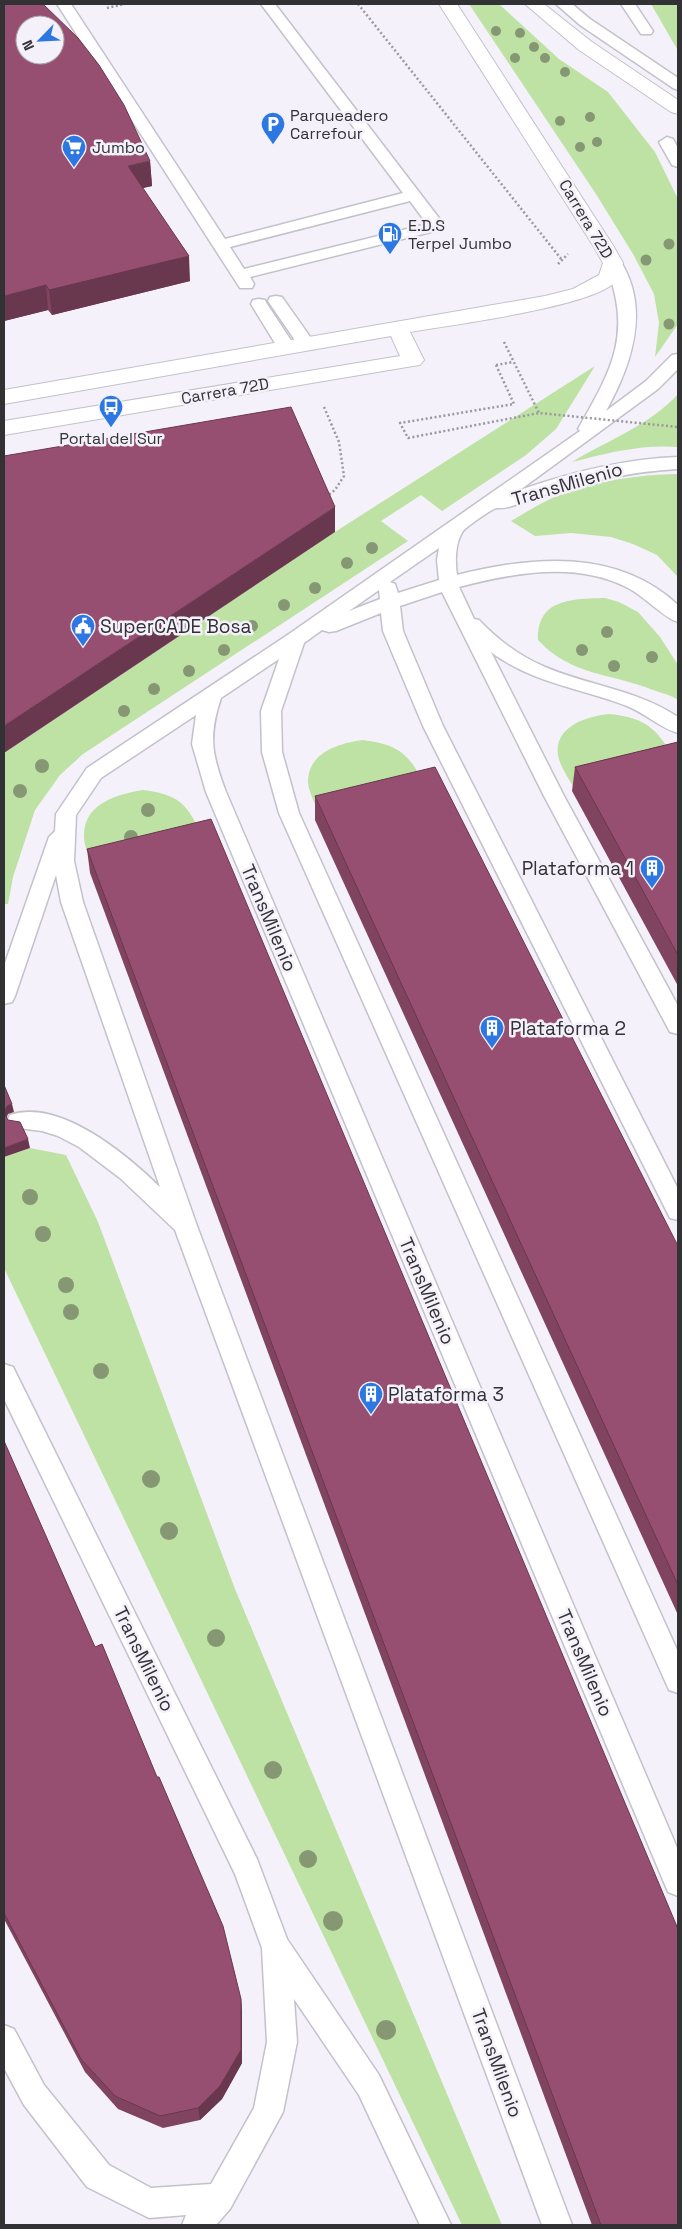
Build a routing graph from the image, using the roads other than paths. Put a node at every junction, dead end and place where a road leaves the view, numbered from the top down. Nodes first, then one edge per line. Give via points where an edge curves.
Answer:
1 (64, 4) edge
2 (268, 4) edge
3 (448, 4) edge
4 (534, 4) edge
5 (563, 4) edge
6 (628, 4) edge
7 (636, 4) edge
8 (678, 85) edge
9 (678, 108) edge
10 (667, 142) dead end
11 (678, 162) edge
12 (413, 195) junction
13 (227, 243) junction
14 (613, 263) junction
15 (276, 301) dead end
16 (259, 304) dead end
17 (398, 329) junction
18 (297, 346) junction
19 (678, 359) edge
20 (4, 397) edge
21 (4, 428) edge
22 (582, 438) junction
23 (678, 462) edge
24 (459, 522) junction
25 (390, 572) junction
26 (449, 585) junction
27 (389, 602) junction
28 (458, 608) junction
29 (678, 616) edge
30 (296, 639) junction
31 (212, 695) junction
32 (678, 726) edge
33 (66, 814) junction
34 (4, 996) edge
35 (678, 1026) edge
36 (18, 1121) edge
37 (678, 1211) edge
38 (186, 1226) junction
39 (4, 1374) edge
40 (678, 1681) edge
41 (678, 1882) edge
42 (276, 1948) junction
43 (4, 2038) edge
44 (219, 2198) junction
45 (197, 2225) edge
46 (436, 2225) edge
47 (557, 2225) edge

1 - 13 lane via 190,198
2 - 12 lane
3 - 14 main road, Carrera 72D
4 - 9 main road via 600,59
5 - 8 lane
6 - 7 lane via 646,31
10 - 11 lane
12 - 13 lane
12 - 13 lane via 437,226 251,278
14 - 17 main road, Carrera 72D via 608,278 580,294
14 - 22 lane, TransMilenio via 624,285 630,326 610,387
15 - 18 lane
16 - 18 lane
17 - 18 main road, Carrera 72D
17 - 21 main road, Carrera 72D via 413,360
18 - 20 main road, Carrera 72D
19 - 22 lane, TransMilenio via 652,385
22 - 24 lane, TransMilenio
23 - 24 lane, TransMilenio via 600,472 549,486
24 - 25 lane, TransMilenio
24 - 26 lane via 445,556
25 - 27 lane
25 - 30 lane, TransMilenio
26 - 27 lane, TransMilenio
26 - 28 lane
26 - 29 lane, TransMilenio via 537,567 593,569 643,587
27 - 30 lane, TransMilenio
27 - 37 lane via 393,631 433,726
28 - 32 lane via 488,641 527,666 573,684 634,701
28 - 35 lane via 554,796
30 - 31 lane, TransMilenio
30 - 40 lane via 271,711 272,752 289,812
31 - 33 lane, TransMilenio via 94,773
31 - 41 lane, TransMilenio via 202,724 201,752 216,792
33 - 34 lane, TransMilenio
33 - 38 lane, TransMilenio via 64,861 72,902
36 - 38 lane, TransMilenio via 28,1120 66,1130 106,1153
38 - 47 lane, TransMilenio
39 - 42 lane, TransMilenio via 247,1869
42 - 44 lane, TransMilenio via 282,2042 268,2112
42 - 46 lane, TransMilenio via 369,2085
43 - 44 lane via 34,2095 98,2176 148,2204
44 - 45 lane, TransMilenio

